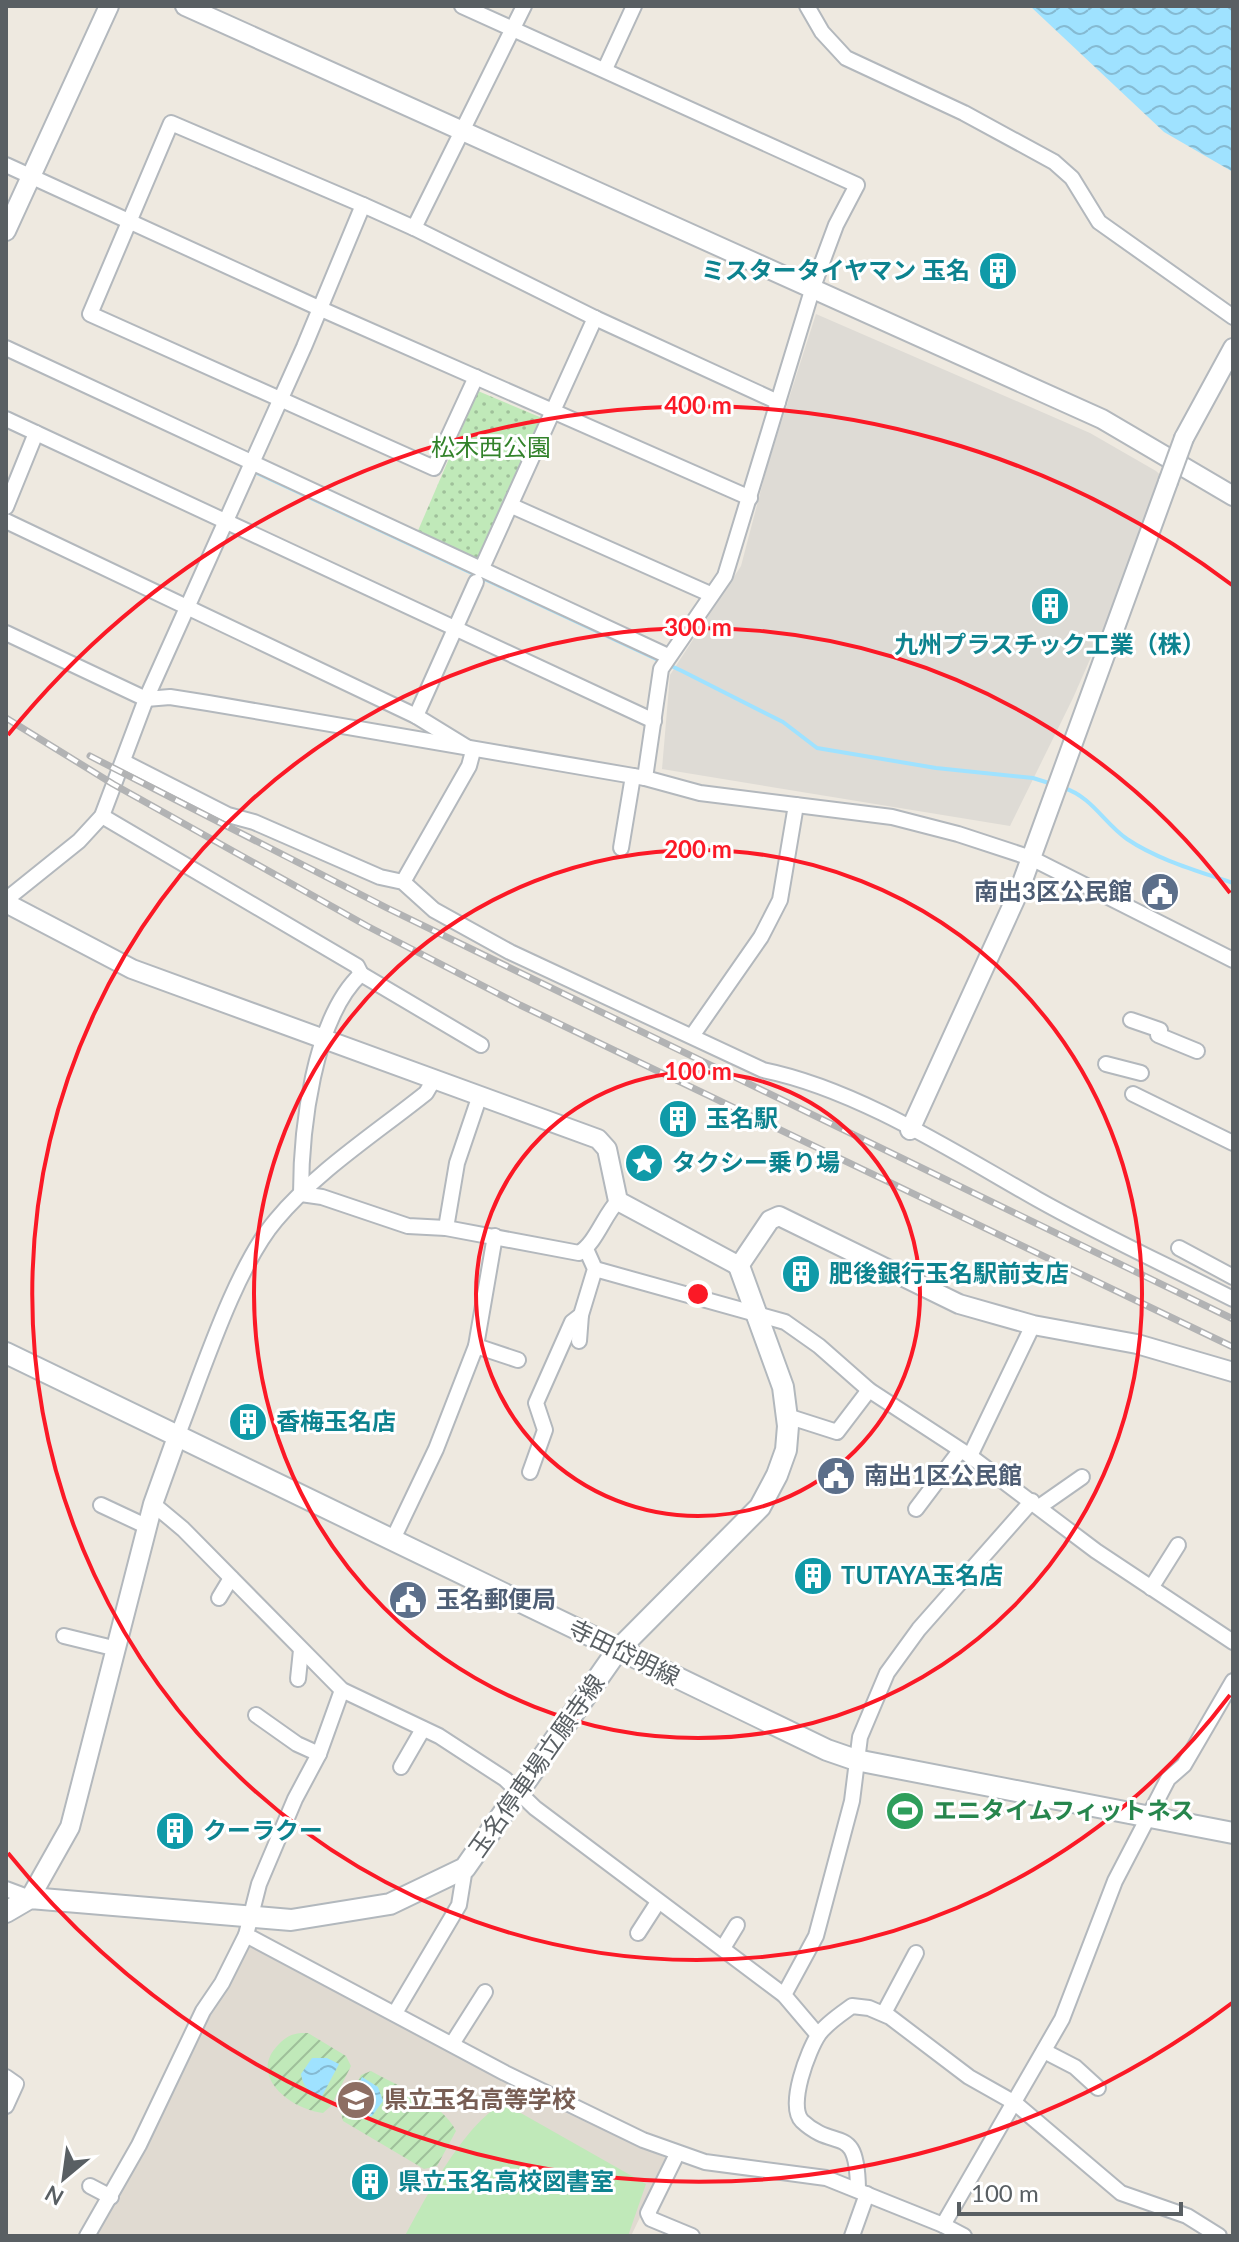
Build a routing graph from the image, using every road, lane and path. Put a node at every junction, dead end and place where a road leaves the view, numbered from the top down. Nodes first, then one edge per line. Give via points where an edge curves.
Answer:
1 (109, 6) edge
2 (185, 6) edge
3 (462, 6) edge
4 (524, 6) edge
5 (634, 6) edge
6 (807, 6) edge
7 (513, 29) junction
8 (605, 69) junction
9 (465, 132) junction
10 (6, 165) edge
11 (31, 176) junction
12 (363, 205) junction
13 (130, 223) junction
14 (414, 228) junction
15 (6, 231) edge
16 (813, 287) junction
17 (321, 309) junction
18 (1233, 317) edge
19 (595, 318) junction
20 (6, 348) edge
21 (1233, 348) edge
22 (476, 377) junction
23 (279, 402) junction
24 (778, 402) junction
25 (553, 411) junction
26 (6, 419) edge
27 (36, 433) junction
28 (249, 470) junction
29 (1233, 496) edge
30 (750, 498) junction
31 (512, 506) junction
32 (6, 507) edge
33 (6, 521) edge
34 (225, 522) junction
35 (479, 576) junction
36 (710, 594) junction
37 (186, 606) junction
38 (456, 629) junction
39 (6, 633) edge
40 (665, 662) junction
41 (146, 699) junction
42 (416, 716) junction
43 (654, 721) junction
44 (473, 751) junction
45 (124, 762) junction
46 (639, 777) junction
47 (796, 805) junction
48 (102, 816) junction
49 (621, 848) dead end
50 (1031, 858) junction
51 (403, 882) junction
52 (7, 904) edge
53 (1233, 960) edge
54 (361, 974) junction
55 (1131, 1020) dead end
56 (692, 1036) junction
57 (324, 1040) junction
58 (481, 1045) dead end
59 (1197, 1051) dead end
60 (1106, 1064) dead end
61 (1141, 1073) dead end
62 (433, 1081) junction
63 (1133, 1094) dead end
64 (479, 1098) junction
65 (910, 1130) junction
66 (1233, 1143) edge
67 (301, 1194) junction
68 (618, 1201) junction
69 (446, 1228) junction
70 (495, 1236) junction
71 (1179, 1248) dead end
72 (586, 1249) junction
73 (739, 1266) junction
74 (595, 1269) junction
75 (1233, 1277) edge
76 (1233, 1299) edge
77 (754, 1314) junction
78 (581, 1315) junction
79 (1033, 1325) junction
80 (579, 1341) dead end
81 (476, 1346) junction
82 (7, 1357) edge
83 (518, 1360) dead end
84 (1233, 1372) edge
85 (869, 1390) junction
86 (787, 1416) junction
87 (177, 1437) junction
88 (964, 1454) junction
89 (530, 1472) dead end
90 (1082, 1477) dead end
91 (153, 1504) junction
92 (1036, 1504) junction
93 (101, 1505) dead end
94 (916, 1509) dead end
95 (148, 1527) junction
96 (393, 1539) junction
97 (1178, 1545) dead end
98 (231, 1578) junction
99 (1151, 1588) junction
100 (219, 1598) dead end
101 (64, 1636) dead end
102 (1231, 1636) edge
103 (117, 1649) junction
104 (301, 1650) junction
105 (617, 1651) junction
106 (298, 1679) dead end
107 (1233, 1681) edge
108 (342, 1690) junction
109 (256, 1715) dead end
110 (423, 1729) junction
111 (319, 1754) junction
112 (856, 1760) junction
113 (401, 1767) dead end
114 (520, 1792) junction
115 (1149, 1817) junction
116 (1233, 1833) edge
117 (465, 1868) junction
118 (6, 1889) edge
119 (30, 1898) junction
120 (658, 1902) junction
121 (6, 1912) edge
122 (249, 1925) junction
123 (737, 1925) dead end
124 (638, 1933) dead end
125 (723, 1948) junction
126 (916, 1953) dead end
127 (485, 1992) dead end
128 (784, 1995) junction
129 (395, 2013) junction
130 (884, 2013) junction
131 (818, 2035) junction
132 (452, 2044) junction
133 (1044, 2051) junction
134 (6, 2077) edge
135 (1098, 2088) dead end
136 (1015, 2103) junction
137 (6, 2106) edge
138 (677, 2154) junction
139 (90, 2186) dead end
140 (862, 2192) junction
141 (111, 2197) junction
142 (943, 2225) junction
143 (87, 2236) edge
144 (692, 2236) edge
145 (852, 2236) edge
146 (964, 2236) edge
147 (1219, 2236) edge

1 - 11 street
2 - 9 street
3 - 7 street
4 - 7 street
5 - 8 street
6 - 18 street via 846,58 1054,162 1072,178 1099,222
7 - 8 street
7 - 9 street
8 - 16 street via 857,185
9 - 14 street
9 - 16 street
10 - 11 street
11 - 13 street
11 - 15 street
12 - 13 street via 171,123
12 - 14 street
12 - 17 street
13 - 17 street
13 - 23 street via 90,314
14 - 19 street
16 - 24 street
16 - 29 street via 1102,419
17 - 22 street
17 - 23 street
19 - 24 street
19 - 25 street
20 - 28 street
21 - 50 street, bridge via 1184,438
22 - 23 street via 434,468
22 - 25 street
23 - 28 street
24 - 30 street
25 - 30 street
25 - 31 street
26 - 27 street
27 - 32 street
27 - 34 street
28 - 34 street
28 - 35 street
30 - 36 street via 725,576
31 - 35 street
31 - 36 street
33 - 37 street
34 - 37 street
34 - 38 street
35 - 38 street
35 - 40 street
36 - 40 street
37 - 41 street
37 - 42 street
38 - 42 street
38 - 43 street
39 - 41 street
40 - 43 street
41 - 44 street via 208,703
41 - 45 street
42 - 44 street
43 - 46 street
44 - 46 street
44 - 51 street
45 - 48 street
45 - 51 street via 228,815
46 - 47 street via 700,793
46 - 49 street
47 - 50 street via 892,817
47 - 56 street via 780,900 761,937
48 - 52 street
48 - 54 street via 357,966
50 - 53 street
50 - 65 street
51 - 56 street via 434,910 510,952
52 - 57 street via 116,963
54 - 57 street
54 - 58 street
55 - 59 street
56 - 65 street via 763,1070 806,1079
57 - 62 street
57 - 67 street via 309,1091
60 - 61 street
62 - 64 street
62 - 67 street via 426,1093
63 - 66 street
64 - 68 street via 598,1139 607,1149
64 - 69 street via 457,1163
65 - 76 street
67 - 69 street via 408,1226
67 - 87 street via 274,1221 249,1262
68 - 72 street
68 - 73 street
69 - 70 street
70 - 72 street via 579,1253
70 - 81 street
71 - 75 street
72 - 74 street
73 - 77 main road, 玉名停車場立願寺線
73 - 79 street via 770,1220 779,1216 959,1304
74 - 77 street
74 - 78 street
77 - 85 street via 785,1322
77 - 86 main road, 玉名停車場立願寺線 via 783,1387
78 - 80 street
78 - 89 street via 572,1322 539,1393 537,1413 545,1430
79 - 84 street via 1137,1344
79 - 88 street
81 - 83 street
81 - 96 street
82 - 87 main road, 寺田岱明線
85 - 86 street via 837,1432
85 - 88 street
86 - 105 main road, 玉名停車場立願寺線 via 786,1450 760,1507
87 - 91 street
87 - 96 main road, 寺田岱明線
88 - 92 street
88 - 94 street
90 - 92 street
91 - 95 street
91 - 98 street
92 - 99 street
92 - 112 street via 919,1629 887,1673
93 - 95 street
95 - 103 street
96 - 105 main road, 寺田岱明線
97 - 99 street
98 - 100 street
98 - 104 street
99 - 102 street
101 - 103 street
103 - 119 street via 70,1827
104 - 106 street
104 - 108 street
105 - 112 main road, 寺田岱明線
105 - 114 main road, 玉名停車場立願寺線
107 - 115 street
108 - 110 street
108 - 111 street
109 - 111 street
110 - 113 street
110 - 114 street
111 - 122 street via 270,1857
112 - 115 main road, 寺田岱明線
112 - 128 street via 852,1801 816,1936
114 - 117 main road, 玉名停車場立願寺線
114 - 120 street
115 - 116 main road, 寺田岱明線
115 - 133 street via 1115,1881 1062,2019
117 - 122 main road, 玉名停車場立願寺線 via 390,1904
117 - 129 street via 459,1905
118 - 119 street
119 - 121 main road
119 - 122 main road, 玉名停車場立願寺線
120 - 124 street
120 - 125 street
122 - 129 street
122 - 141 street
123 - 125 street
125 - 128 street
126 - 130 street
127 - 132 street
128 - 131 street
129 - 132 street
130 - 131 street via 852,2006
130 - 136 street via 969,2077
131 - 140 street via 796,2094 796,2110 803,2121 854,2150
132 - 138 street via 579,2111
133 - 135 street via 1075,2067
133 - 136 street
134 - 137 street via 16,2084
136 - 142 street
136 - 147 street via 1121,2193 1187,2216
138 - 140 street via 804,2174
138 - 144 street via 648,2213
139 - 141 street
140 - 142 street
140 - 145 street
141 - 143 street
142 - 146 street

